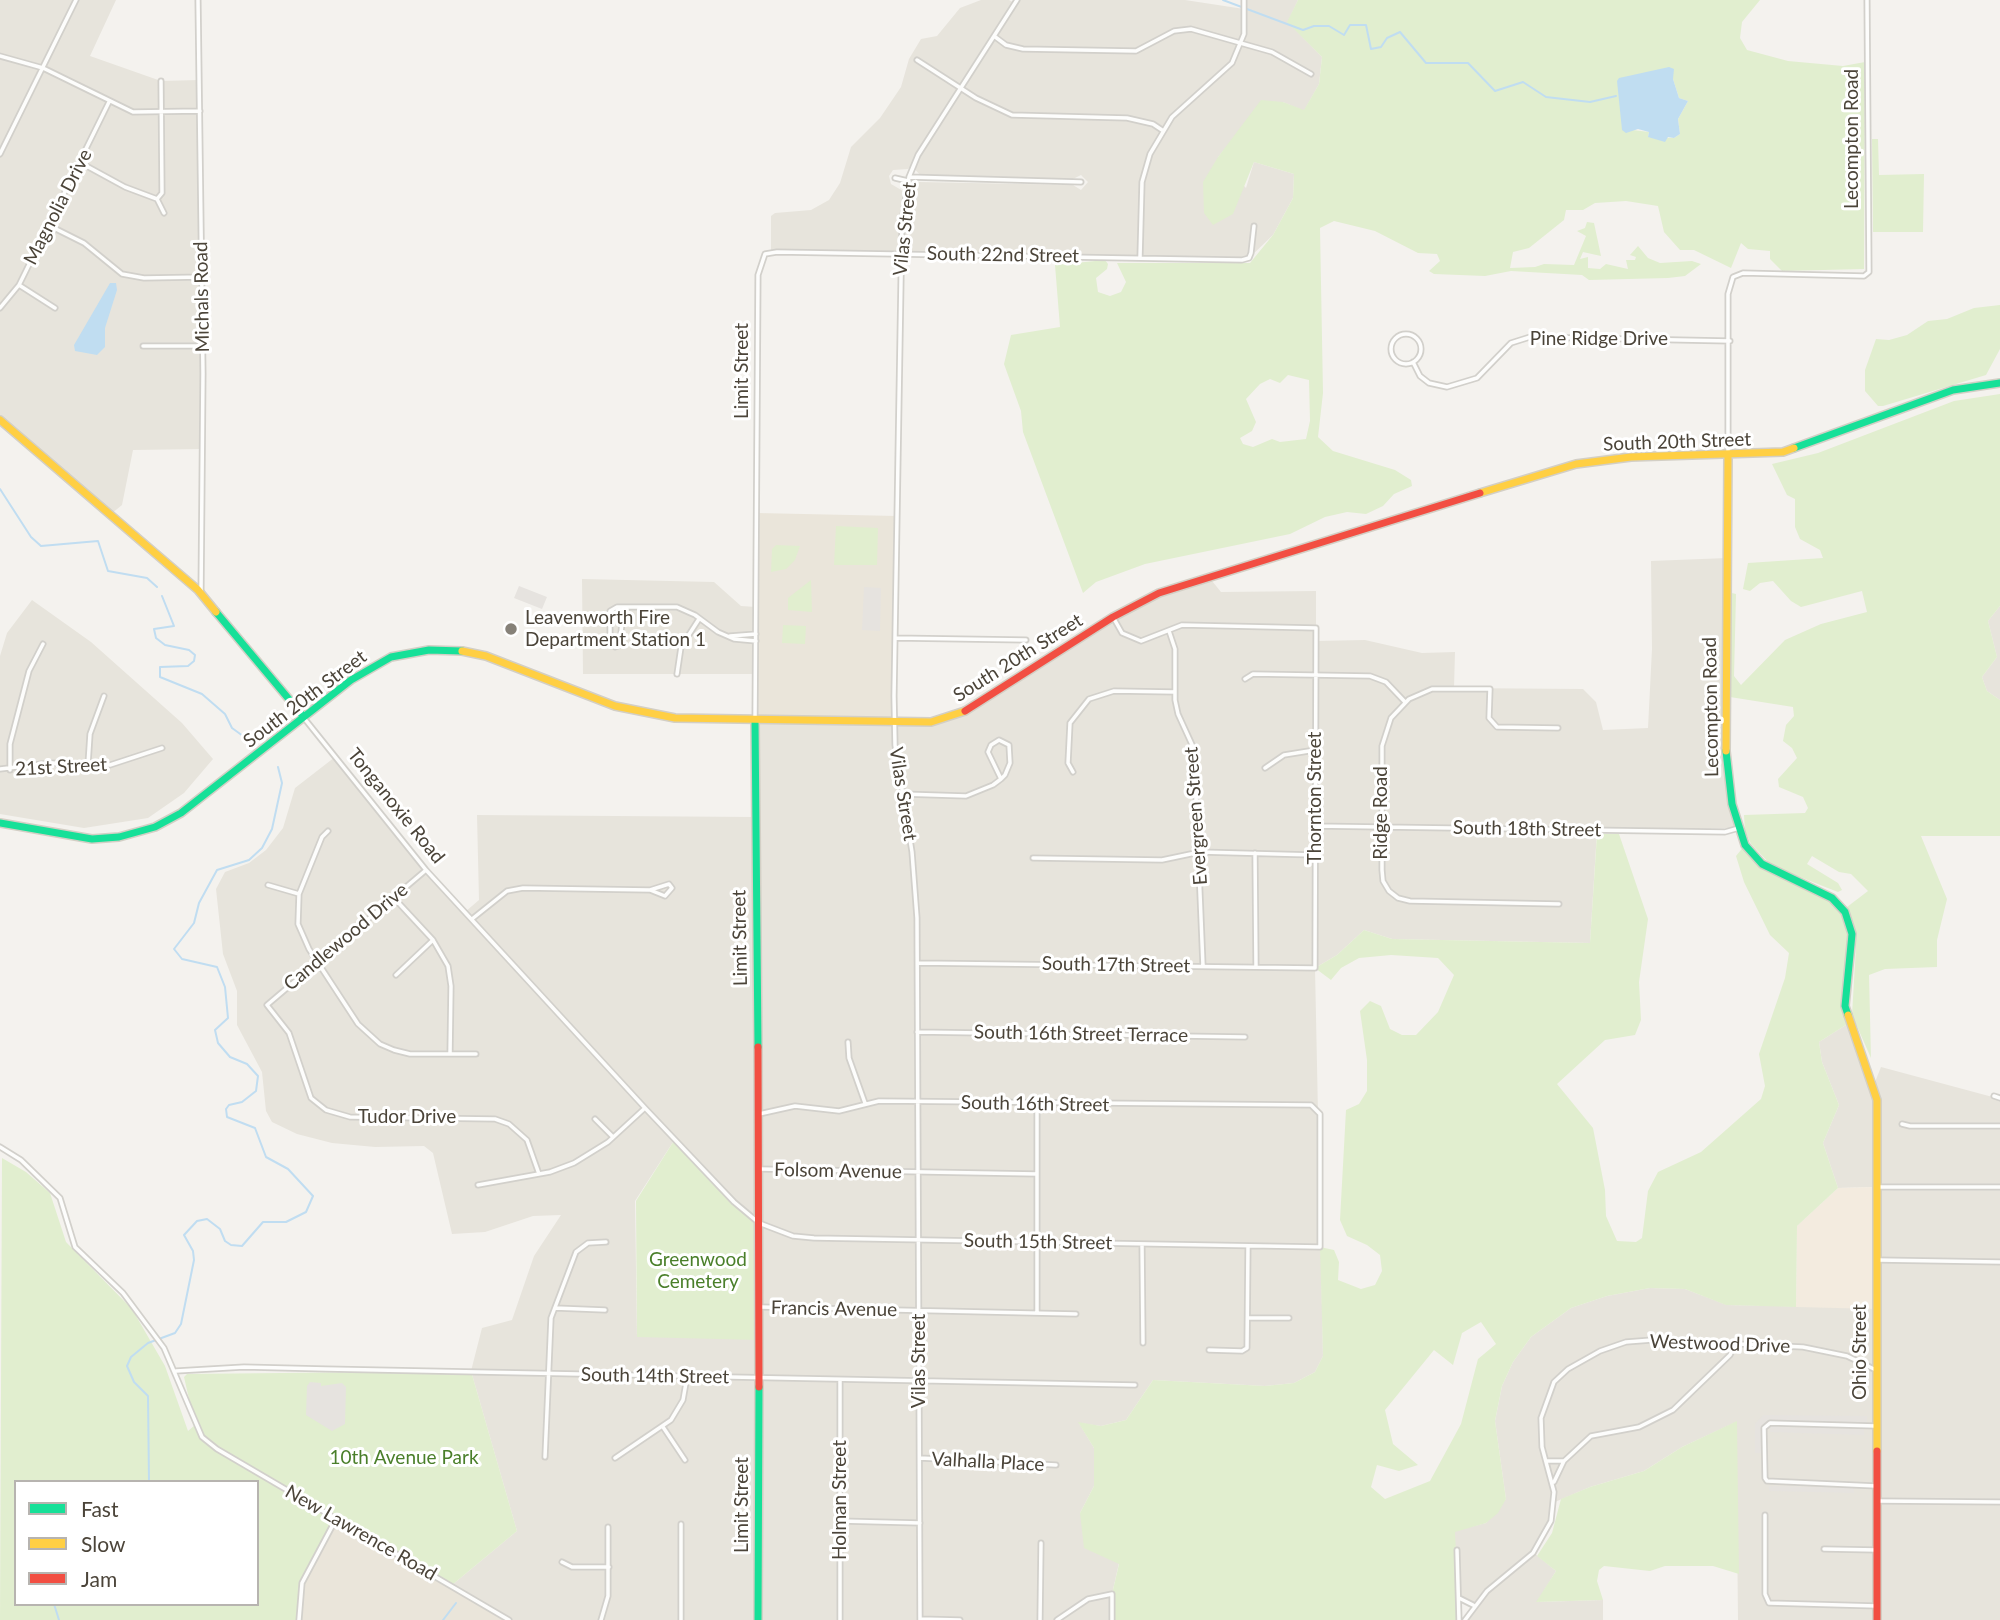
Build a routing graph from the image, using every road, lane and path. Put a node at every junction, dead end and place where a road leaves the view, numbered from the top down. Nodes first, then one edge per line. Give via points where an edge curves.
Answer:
1 (76, 0) edge
2 (198, 0) edge
3 (1017, 0) edge
4 (1244, 0) edge
5 (1867, 0) edge
6 (994, 36) junction
7 (1241, 43) junction
8 (0, 56) edge
9 (917, 60) dead end
10 (43, 68) junction
11 (1311, 74) dead end
12 (161, 81) dead end
13 (961, 87) junction
14 (109, 102) junction
15 (200, 111) junction
16 (161, 113) junction
17 (1162, 130) junction
18 (0, 153) edge
19 (81, 163) junction
20 (895, 178) dead end
21 (908, 179) junction
22 (1081, 182) dead end
23 (157, 199) junction
24 (164, 213) dead end
25 (50, 226) junction
26 (1254, 226) dead end
27 (901, 254) junction
28 (763, 257) joint
29 (1140, 257) junction
30 (202, 277) junction
31 (19, 285) junction
32 (0, 308) edge
33 (55, 308) dead end
34 (1730, 341) junction
35 (143, 346) dead end
36 (203, 346) junction
37 (1413, 362) junction
38 (2000, 383) edge
39 (0, 419) edge
40 (1728, 456) junction
41 (201, 594) junction
42 (626, 609) junction
43 (1113, 617) junction
44 (699, 619) junction
45 (1169, 630) junction
46 (756, 634) junction
47 (729, 636) junction
48 (895, 638) junction
49 (756, 640) junction
50 (1026, 640) dead end
51 (43, 644) dead end
52 (677, 674) dead end
53 (1316, 675) junction
54 (1245, 679) dead end
55 (1175, 692) junction
56 (104, 696) dead end
57 (1405, 702) junction
58 (303, 716) junction
59 (755, 720) junction
60 (894, 723) junction
61 (1558, 728) dead end
62 (162, 748) dead end
63 (1315, 750) junction
64 (88, 764) junction
65 (1265, 768) dead end
66 (0, 769) edge
67 (10, 770) junction
68 (1073, 772) dead end
69 (1001, 779) junction
70 (902, 794) junction
71 (0, 823) edge
72 (1314, 826) junction
73 (1381, 827) junction
74 (1739, 828) junction
75 (328, 831) dead end
76 (1200, 852) junction
77 (1255, 853) junction
78 (1314, 855) junction
79 (1033, 858) dead end
80 (426, 870) junction
81 (268, 885) dead end
82 (650, 890) junction
83 (299, 894) junction
84 (394, 898) junction
85 (1559, 904) dead end
86 (472, 919) junction
87 (433, 940) junction
88 (318, 962) junction
89 (918, 962) junction
90 (1203, 966) junction
91 (1256, 967) junction
92 (1315, 968) joint
93 (396, 975) dead end
94 (267, 1005) joint
95 (917, 1032) junction
96 (1245, 1037) dead end
97 (848, 1042) dead end
98 (450, 1054) junction
99 (476, 1054) dead end
100 (1874, 1084) joint
101 (1994, 1096) dead end
102 (2000, 1098) edge
103 (918, 1102) junction
104 (865, 1103) junction
105 (1037, 1104) junction
106 (645, 1108) junction
107 (758, 1114) junction
108 (595, 1119) dead end
109 (1902, 1124) dead end
110 (2000, 1126) edge
111 (613, 1138) junction
112 (0, 1147) edge
113 (758, 1169) junction
114 (918, 1172) junction
115 (539, 1174) junction
116 (1037, 1174) junction
117 (478, 1185) dead end
118 (1876, 1187) junction
119 (2000, 1187) edge
120 (759, 1223) junction
121 (919, 1240) junction
122 (606, 1242) dead end
123 (1037, 1242) junction
124 (1142, 1244) junction
125 (1248, 1246) junction
126 (1320, 1247) joint
127 (1876, 1260) junction
128 (2000, 1262) edge
129 (760, 1307) junction
130 (555, 1308) junction
131 (605, 1310) dead end
132 (919, 1310) junction
133 (1037, 1313) junction
134 (1076, 1314) dead end
135 (1248, 1318) junction
136 (1289, 1318) dead end
137 (1143, 1343) dead end
138 (1735, 1344) junction
139 (1209, 1350) dead end
140 (1876, 1370) junction
141 (176, 1371) junction
142 (548, 1374) junction
143 (687, 1377) junction
144 (758, 1378) junction
145 (841, 1380) junction
146 (920, 1382) junction
147 (1135, 1385) dead end
148 (1876, 1426) junction
149 (663, 1427) junction
150 (545, 1457) dead end
151 (615, 1458) dead end
152 (920, 1458) junction
153 (685, 1460) dead end
154 (1546, 1461) junction
155 (1563, 1461) junction
156 (1056, 1465) dead end
157 (1553, 1484) junction
158 (1877, 1486) junction
159 (1877, 1501) junction
160 (2000, 1502) edge
161 (1765, 1515) dead end
162 (337, 1519) junction
163 (840, 1521) junction
164 (920, 1523) junction
165 (681, 1524) dead end
166 (608, 1527) dead end
167 (1041, 1543) dead end
168 (1824, 1549) dead end
169 (1457, 1550) dead end
170 (1877, 1550) junction
171 (562, 1562) dead end
172 (609, 1567) junction
173 (1459, 1598) junction
174 (1473, 1605) junction
175 (1877, 1606) junction
176 (299, 1620) edge
177 (509, 1620) edge
178 (601, 1620) edge
179 (681, 1620) edge
180 (758, 1620) edge
181 (840, 1620) edge
182 (920, 1620) edge
183 (960, 1620) edge
184 (1040, 1620) edge
185 (1057, 1620) edge
186 (1112, 1620) edge
187 (1459, 1620) edge
188 (1465, 1620) edge
189 (1877, 1620) edge

1 - 10 street
2 - 15 street, Michals Road
3 - 6 street, Vilas Street
4 - 7 street
5 - 34 street, Lecompton Road via 1869,272 1864,276 1743,273 1730,282
6 - 7 street via 1023,49 1136,51 1174,31 1191,29
6 - 13 street, Vilas Street
7 - 11 street via 1272,52
7 - 17 street via 1223,74 1184,104
8 - 10 street
9 - 13 street
10 - 14 street
10 - 18 street
12 - 16 street
13 - 17 street via 1012,115 1127,118
13 - 21 street, Vilas Street
14 - 16 street via 133,112
14 - 19 street, Magnolia Drive
15 - 16 street
15 - 30 street, Michals Road
16 - 23 street via 162,193
17 - 29 street via 1142,182
19 - 23 street
19 - 25 street, Magnolia Drive
20 - 21 street
21 - 22 street
21 - 27 street, Vilas Street
23 - 24 street
25 - 30 street via 84,243 122,274
25 - 31 street, Magnolia Drive
26 - 29 street, South 22nd Street via 1249,258
27 - 28 street, South 22nd Street via 777,252
27 - 29 street, South 22nd Street
27 - 48 street, Vilas Street
28 - 46 street, Limit Street via 758,275
30 - 36 street, Michals Road
31 - 32 street, Magnolia Drive
31 - 33 street
34 - 37 street, Pine Ridge Drive via 1530,337 1511,343 1477,378 1447,387 1429,383
34 - 40 street, Lecompton Road
35 - 36 street
36 - 41 street, Michals Road
37 - 37 street, Pine Ridge Drive via 1402,364 1392,355 1391,346 1399,336 1418,341 1420,354
38 - 40 street, South 20th Street via 1953,390 1783,452
39 - 41 street, Tonganoxie Road
40 - 43 street, South 20th Street via 1631,457 1576,464 1193,581
40 - 74 street, Lecompton Road via 1726,770
41 - 58 street, Tonganoxie Road
42 - 42 street via 610,611 610,639 615,647 620,645
42 - 44 street via 677,607
43 - 45 street via 1122,633 1141,641
43 - 60 street, South 20th Street via 970,709 931,722
44 - 47 street
44 - 52 street via 681,647
45 - 53 street, Thornton Street via 1182,625 1316,628
45 - 55 street, Evergreen Street via 1175,649
46 - 47 street
46 - 49 street, Limit Street
47 - 49 street
48 - 50 street
48 - 60 street, Vilas Street
49 - 59 street, Limit Street
51 - 67 street via 29,671 10,744
53 - 54 street via 1253,674
53 - 57 street via 1370,676 1386,682
53 - 63 street, Thornton Street
55 - 68 street via 1114,691 1089,699 1070,723 1068,763
55 - 76 street, Evergreen Street via 1178,714 1194,749
56 - 64 street via 90,734
57 - 61 street via 1432,689 1490,689 1489,718 1497,727
57 - 73 street, Ridge Road via 1383,736
58 - 59 street, South 20th Street via 382,661 405,653 446,649 486,656 627,709 676,718
58 - 71 street, South 20th Street via 181,813 137,833 73,838
58 - 80 street, Tonganoxie Road
59 - 60 street, South 20th Street
59 - 107 street, Limit Street
60 - 70 street, Vilas Street
62 - 64 street, 21st Street via 110,765
63 - 65 street via 1284,755
63 - 72 street, Thornton Street
64 - 67 street, 21st Street via 50,763
66 - 67 street, 21st Street
69 - 69 street via 1008,771 1009,745 999,740 989,748
69 - 70 street via 966,796
70 - 89 street, Vilas Street via 914,874
72 - 73 street, South 18th Street
72 - 78 street, Thornton Street
73 - 74 street, South 18th Street via 1725,832
73 - 85 street, Ridge Road via 1383,881 1398,898
74 - 100 street, Lecompton Road via 1745,845 1762,864 1824,893 1845,912 1852,934 1845,1006
75 - 83 street
76 - 77 street
76 - 79 street via 1161,860
76 - 90 street, Evergreen Street
77 - 78 street
77 - 91 street
78 - 92 street, Thornton Street
80 - 84 street, Candlewood Drive
80 - 86 street, Tonganoxie Road
81 - 83 street
82 - 82 street via 665,896 672,888 669,884
82 - 86 street via 523,888 506,891
83 - 88 street via 298,924
84 - 87 street
84 - 88 street, Candlewood Drive
86 - 106 street, Tonganoxie Road
87 - 93 street
87 - 98 street via 450,976
88 - 94 street, Candlewood Drive
88 - 98 street via 358,1024 380,1044 410,1054
89 - 90 street, South 17th Street
89 - 95 street, Vilas Street
90 - 91 street, South 17th Street
91 - 92 street, South 17th Street
94 - 115 street, Tudor Drive via 289,1033 311,1098 326,1110 350,1117 495,1119 509,1124 527,1140
95 - 96 street, South 16th Street Terrace
95 - 103 street, Vilas Street
97 - 104 street
98 - 99 street
100 - 118 street, Ohio Street
101 - 102 street
103 - 104 street, South 16th Street
103 - 105 street, South 16th Street
103 - 114 street, Vilas Street
104 - 107 street, South 16th Street via 839,1111 795,1106
105 - 116 street
105 - 126 street, South 16th Street via 1315,1107 1320,1114
106 - 111 street
106 - 120 street, Tonganoxie Road
107 - 113 street, Limit Street
108 - 111 street
109 - 110 street
111 - 115 street via 574,1163
112 - 141 street, New Lawrence Road via 56,1192 75,1247 123,1293
113 - 114 street, Folsom Avenue
113 - 120 street, Limit Street
114 - 116 street, Folsom Avenue
114 - 121 street, Vilas Street
115 - 117 street
116 - 123 street
118 - 119 street
118 - 127 street, Ohio Street
120 - 121 street, South 15th Street via 793,1236
120 - 129 street, Limit Street
121 - 123 street, South 15th Street
121 - 132 street, Vilas Street
122 - 130 street via 588,1243 576,1252
123 - 124 street, South 15th Street
123 - 133 street
124 - 125 street, South 15th Street
124 - 137 street
125 - 126 street, South 15th Street
125 - 135 street
127 - 128 street
127 - 140 street, Ohio Street
129 - 132 street, Francis Avenue
129 - 144 street, Limit Street
130 - 131 street
130 - 142 street via 549,1327
132 - 133 street, Francis Avenue
132 - 146 street, Vilas Street
133 - 134 street, Francis Avenue
135 - 136 street
135 - 139 street via 1247,1348
138 - 140 street, Westwood Drive via 1829,1352
138 - 154 street, Westwood Drive via 1626,1342 1568,1369 1554,1382 1541,1418
138 - 155 street via 1730,1355 1673,1410 1639,1427 1591,1436
140 - 148 street, Ohio Street
141 - 142 street, South 14th Street via 244,1367
141 - 162 street, New Lawrence Road via 202,1437
142 - 143 street, South 14th Street
142 - 150 street
143 - 144 street, South 14th Street
143 - 149 street via 678,1411
144 - 145 street, South 14th Street
144 - 180 street, Limit Street
145 - 146 street, South 14th Street
145 - 163 street, Holman Street
146 - 147 street, South 14th Street
146 - 152 street, Vilas Street
148 - 158 street, Ohio Street
148 - 158 street via 1767,1424 1765,1478 1773,1483
149 - 151 street
149 - 153 street
152 - 156 street, Valhalla Place
152 - 164 street, Vilas Street
154 - 155 street
154 - 157 street, Westwood Drive
155 - 157 street
157 - 174 street, Westwood Drive via 1555,1502 1544,1538
158 - 159 street, Ohio Street
159 - 160 street
159 - 170 street, Ohio Street
161 - 175 street via 1765,1594 1771,1604
162 - 176 street via 302,1583
162 - 177 street, New Lawrence Road
163 - 164 street
163 - 181 street, Holman Street
164 - 182 street, Vilas Street
165 - 179 street
166 - 172 street
167 - 184 street
168 - 170 street
169 - 173 street
170 - 175 street, Ohio Street
171 - 172 street via 572,1567
172 - 178 street
173 - 174 street
173 - 187 street
174 - 188 street, Westwood Drive
175 - 189 street, Ohio Street
182 - 183 street
185 - 186 street via 1088,1599 1112,1594

